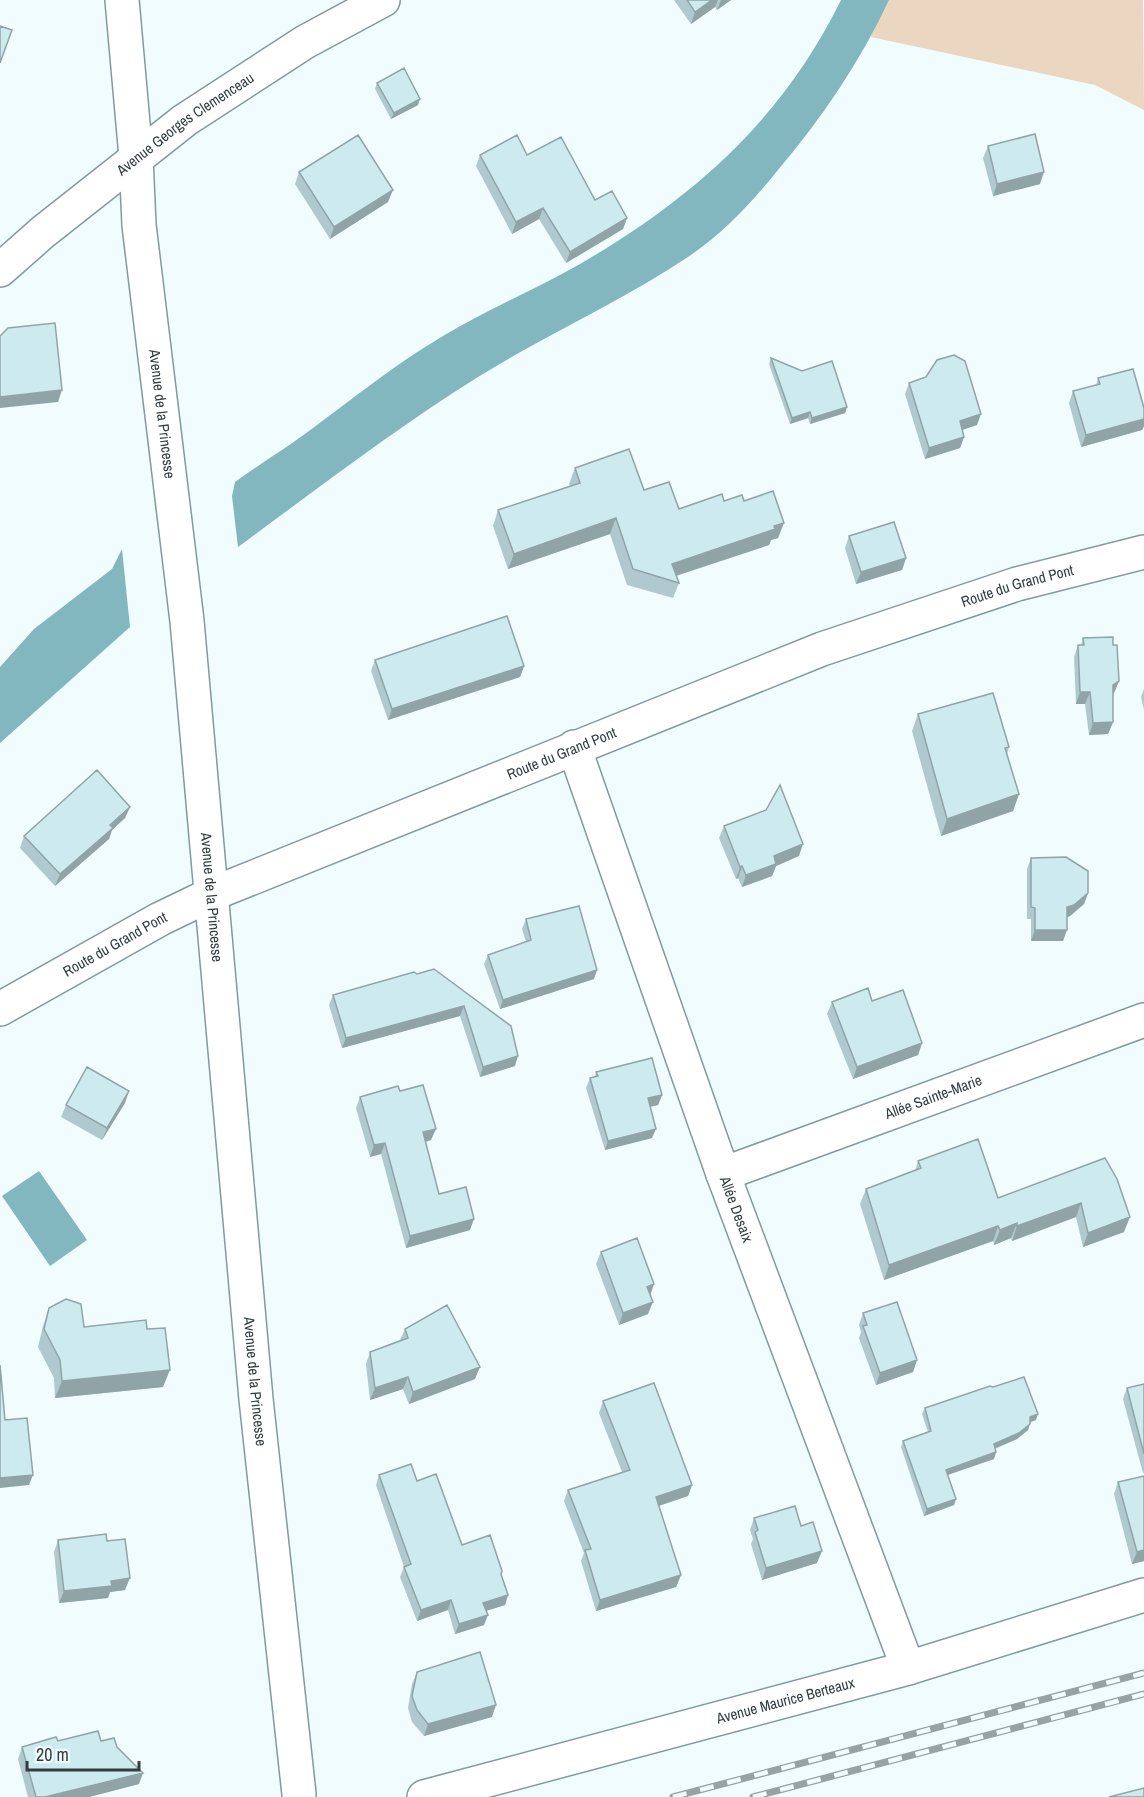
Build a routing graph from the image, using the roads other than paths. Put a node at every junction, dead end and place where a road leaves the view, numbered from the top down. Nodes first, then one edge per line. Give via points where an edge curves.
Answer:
1 (122, 0) edge
2 (383, 0) edge
3 (136, 157) junction
4 (0, 270) edge
5 (1144, 552) edge
6 (574, 747) junction
7 (212, 894) junction
8 (0, 1009) edge
9 (1144, 1020) edge
10 (723, 1174) junction
11 (1144, 1595) edge
12 (908, 1668) junction
13 (299, 1794) dead end
14 (424, 1797) edge

1 - 3 street, Avenue de la Princesse
2 - 3 street, Avenue Georges Clemenceau via 305,42 185,120
3 - 4 street, Avenue Georges Clemenceau
3 - 7 street, Avenue de la Princesse via 139,225 187,621
5 - 6 street, Route du Grand Pont via 1017,584 822,649
6 - 7 street, Route du Grand Pont
6 - 10 street, Allée Desaix
7 - 8 street, Route du Grand Pont
7 - 13 street, Avenue de la Princesse via 256,1399
9 - 10 street, Allée Sainte-Marie
10 - 12 street, Allée Desaix
11 - 12 street, Avenue Maurice Berteaux
12 - 14 street, Avenue Maurice Berteaux

